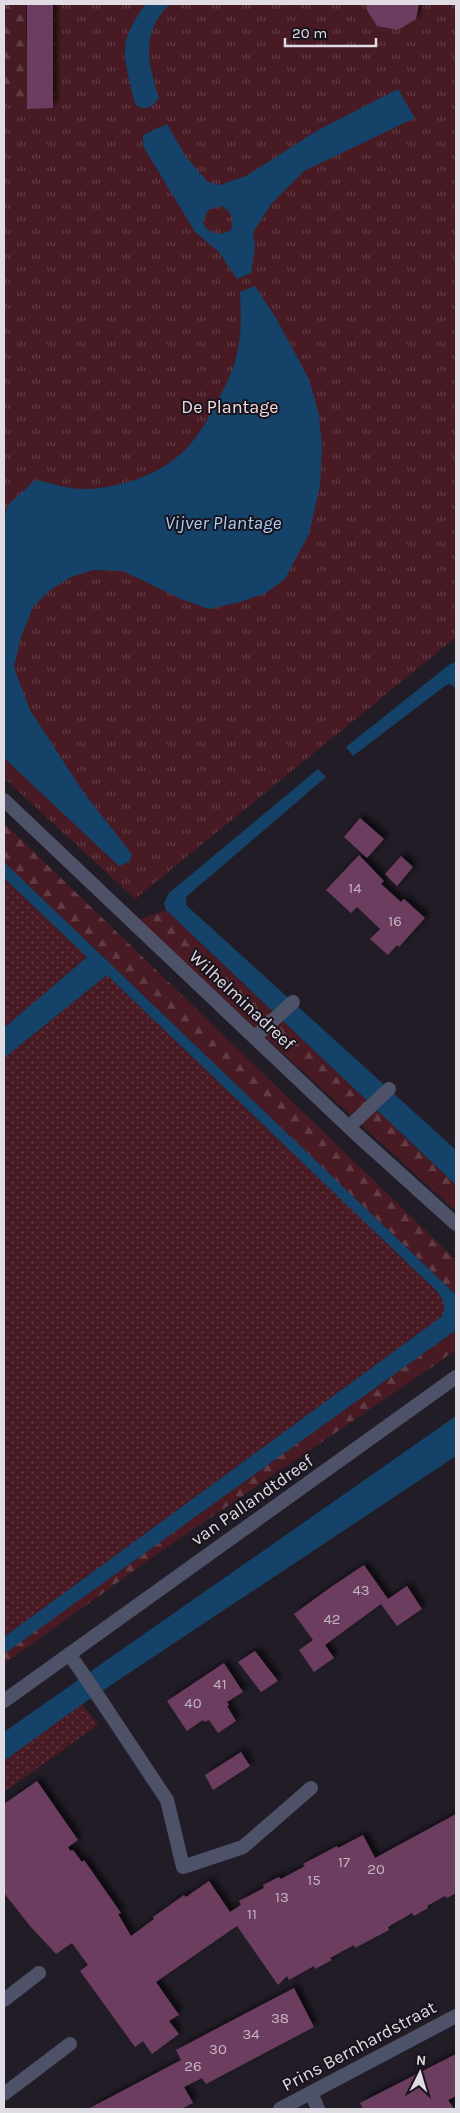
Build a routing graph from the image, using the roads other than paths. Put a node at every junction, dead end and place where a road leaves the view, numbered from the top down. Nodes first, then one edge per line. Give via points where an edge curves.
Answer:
1 (4, 800) edge
2 (293, 1002) dead end
3 (255, 1037) junction
4 (389, 1089) dead end
5 (349, 1127) junction
6 (456, 1224) edge
7 (456, 1377) edge
8 (69, 1654) junction
9 (4, 1701) edge
10 (311, 1788) dead end
11 (39, 1973) dead end
12 (4, 2000) edge
13 (456, 2016) edge
14 (70, 2044) dead end
15 (311, 2093) junction
16 (4, 2094) edge
17 (280, 2109) edge
18 (318, 2109) edge

1 - 3 street, Wilhelminadreef
2 - 3 street
3 - 5 street, Wilhelminadreef
4 - 5 street
5 - 6 street, Wilhelminadreef
7 - 8 street, van Pallandtdreef
8 - 9 street, van Pallandtdreef
8 - 10 street via 167,1800 183,1867 244,1847
11 - 12 street
13 - 15 street, Prins Bernhardstraat
14 - 16 street
15 - 17 street, Prins Bernhardstraat
15 - 18 street

